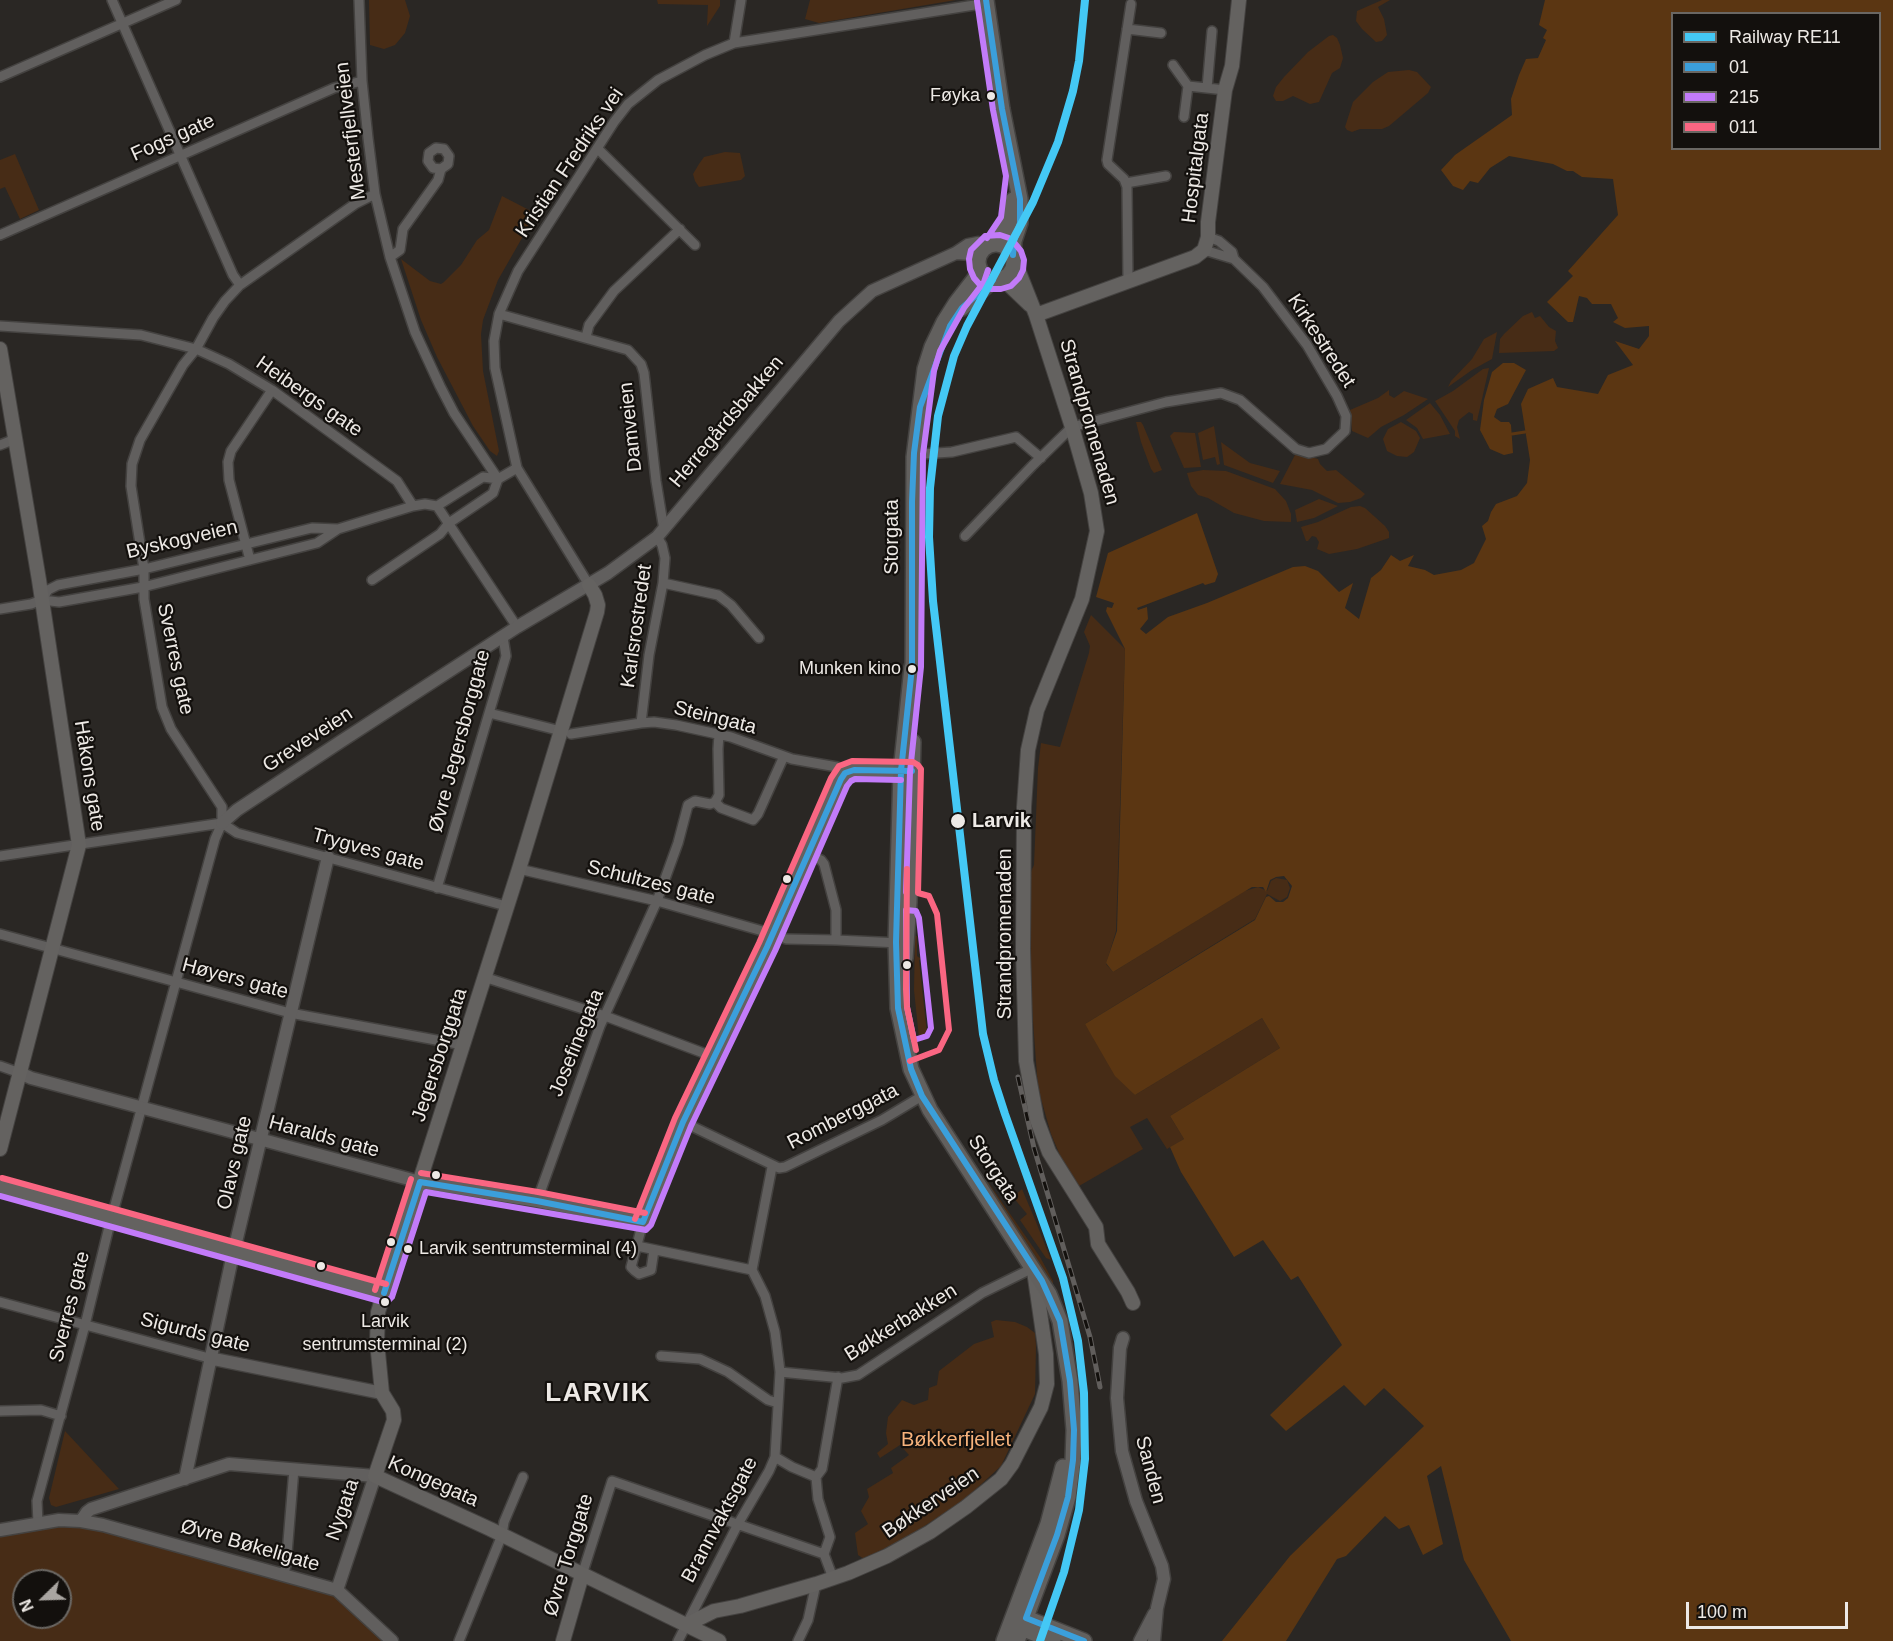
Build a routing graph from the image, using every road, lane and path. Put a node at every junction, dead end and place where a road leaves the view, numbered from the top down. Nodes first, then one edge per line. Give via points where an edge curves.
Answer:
1 (112, 0) edge
2 (176, 0) edge
3 (359, 0) edge
4 (741, 0) edge
5 (1231, 0) edge
6 (1239, 0) edge
7 (986, 2) edge
8 (1131, 4) dead end
9 (122, 24) junction
10 (1127, 29) junction
11 (1212, 31) dead end
12 (1161, 33) dead end
13 (734, 43) junction
14 (1173, 65) dead end
15 (0, 77) edge
16 (362, 81) junction
17 (1188, 87) junction
18 (1207, 88) junction
19 (1225, 90) junction
20 (1184, 117) dead end
21 (597, 149) junction
22 (180, 155) junction
23 (441, 169) dead end
24 (1015, 176) junction
25 (1166, 176) dead end
26 (1126, 183) junction
27 (375, 194) junction
28 (680, 229) junction
29 (0, 235) edge
30 (991, 244) junction
31 (1206, 244) junction
32 (695, 245) dead end
33 (956, 253) junction
34 (390, 257) junction
35 (1014, 259) junction
36 (1234, 259) junction
37 (978, 264) junction
38 (996, 280) junction
39 (1128, 280) junction
40 (240, 285) junction
41 (1035, 311) junction
42 (499, 314) junction
43 (0, 326) edge
44 (586, 337) junction
45 (0, 349) edge
46 (196, 349) junction
47 (272, 390) junction
48 (920, 407) junction
49 (1072, 427) junction
50 (15, 439) junction
51 (0, 445) edge
52 (925, 455) dead end
53 (1041, 458) junction
54 (517, 468) junction
55 (498, 479) junction
56 (413, 506) junction
57 (436, 506) junction
58 (449, 523) junction
59 (338, 529) junction
60 (660, 533) junction
61 (965, 536) dead end
62 (245, 544) junction
63 (250, 560) junction
64 (144, 569) junction
65 (608, 573) joint
66 (372, 580) dead end
67 (663, 583) junction
68 (589, 585) junction
69 (143, 587) junction
70 (42, 600) junction
71 (0, 609) edge
72 (517, 627) junction
73 (502, 637) junction
74 (759, 638) dead end
75 (489, 713) junction
76 (641, 723) junction
77 (566, 732) junction
78 (720, 734) junction
79 (784, 756) junction
80 (906, 771) junction
81 (845, 773) junction
82 (715, 802) junction
83 (222, 823) junction
84 (79, 845) junction
85 (808, 854) junction
86 (0, 856) edge
87 (328, 857) junction
88 (519, 868) junction
89 (437, 888) junction
90 (657, 901) junction
91 (506, 906) junction
92 (0, 934) edge
93 (779, 936) junction
94 (836, 940) junction
95 (901, 943) junction
96 (52, 949) junction
97 (484, 977) junction
98 (177, 982) junction
99 (290, 1012) junction
100 (605, 1016) junction
101 (463, 1045) junction
102 (714, 1057) junction
103 (0, 1066) edge
104 (20, 1073) junction
105 (922, 1096) junction
106 (141, 1108) junction
107 (683, 1122) junction
108 (260, 1140) junction
109 (0, 1149) edge
110 (772, 1167) junction
111 (420, 1182) junction
112 (0, 1187) edge
113 (537, 1201) junction
114 (112, 1218) junction
115 (644, 1222) junction
116 (637, 1246) junction
117 (654, 1250) junction
118 (234, 1251) junction
119 (1033, 1269) junction
120 (752, 1270) junction
121 (384, 1293) junction
122 (0, 1302) edge
123 (1133, 1304) dead end
124 (1054, 1306) junction
125 (1041, 1319) junction
126 (85, 1324) junction
127 (1123, 1338) dead end
128 (662, 1356) dead end
129 (209, 1358) junction
130 (780, 1372) junction
131 (838, 1377) junction
132 (382, 1393) junction
133 (778, 1403) junction
134 (0, 1411) edge
135 (60, 1416) junction
136 (775, 1456) junction
137 (294, 1469) junction
138 (375, 1476) junction
139 (523, 1477) dead end
140 (816, 1477) junction
141 (185, 1479) junction
142 (81, 1521) junction
143 (38, 1524) junction
144 (738, 1524) junction
145 (0, 1530) edge
146 (502, 1535) junction
147 (824, 1554) junction
148 (582, 1575) junction
149 (283, 1576) junction
150 (833, 1578) junction
151 (816, 1584) junction
152 (337, 1590) junction
153 (1157, 1608) junction
154 (686, 1625) junction
155 (1019, 1626) edge
156 (392, 1641) edge
157 (459, 1641) edge
158 (563, 1641) edge
159 (678, 1641) edge
160 (719, 1641) edge
161 (798, 1641) edge
162 (1004, 1641) edge
163 (1053, 1641) edge
164 (1084, 1641) edge
165 (1140, 1641) edge
166 (1154, 1641) edge

1 - 9 street
2 - 9 street
3 - 16 street, Mesterfjellveien
4 - 13 street
5 - 19 main road, Hospitalgata
6 - 19 main road, Hospitalgata via 1233,66
7 - 13 street, Kristian Fredriks vei
7 - 24 main road
8 - 10 street
9 - 15 street
9 - 22 street
10 - 12 street
10 - 26 street via 1107,160
11 - 18 street, Hospitalgata
13 - 21 street, Kristian Fredriks vei via 639,93
14 - 17 street, Hospitalgata
16 - 22 street, Fogs gate via 334,88
16 - 27 street, Mesterfjellveien
17 - 18 street, Hospitalgata
17 - 20 street, Hospitalgata
18 - 19 street, Hospitalgata
19 - 31 main road, Hospitalgata
21 - 28 street
21 - 42 street, Kristian Fredriks vei via 518,272
22 - 29 street, Fogs gate
22 - 40 street
23 - 34 street via 438,180 403,229 400,250
24 - 30 main road via 1010,220
24 - 35 main road via 1020,224 1014,241
25 - 26 street
26 - 39 street
27 - 34 street, Mesterfjellveien
27 - 40 street, Sverres gate
28 - 32 street
28 - 44 street via 614,291 589,325
30 - 33 street, Herregårdsbakken via 968,245
30 - 35 main road via 1006,246
30 - 37 main road via 979,254
31 - 36 street
31 - 36 street, Kirkestredet via 1219,241
31 - 39 main road via 1195,256
33 - 37 street via 972,254
33 - 60 street, Herregårdsbakken via 872,291 839,321
34 - 55 street, Mesterfjellveien via 415,332 440,386
35 - 38 main road via 1011,273
35 - 41 main road, Strandpromenaden
36 - 49 street, Kirkestredet via 1263,287 1307,345 1346,416 1345,431 1326,449 1309,453 1296,449 1240,400 1214,393
37 - 38 main road via 981,273
37 - 48 main road, Storgata via 976,277 956,303 932,347
38 - 41 main road, Strandpromenaden via 1008,284
38 - 48 main road, Storgata via 962,308 950,326
39 - 41 main road
40 - 46 street, Sverres gate via 213,318
41 - 49 main road, Strandpromenaden
42 - 44 street, Damveien
42 - 54 street, Kristian Fredriks vei via 494,355
43 - 46 street, Heibergs gate via 141,335
44 - 60 street, Damveien via 628,350 641,363
45 - 50 main road, Håkons gate
46 - 47 street, Heibergs gate
46 - 64 street, Sverres gate via 140,440 132,464 131,486
47 - 56 street, Heibergs gate via 398,481
47 - 62 street via 231,451 228,462
48 - 80 main road, Storgata via 912,502 912,667
49 - 53 street
49 - 123 main road, Strandpromenaden via 1091,493 1097,531 1082,599 1037,710 1028,750 1023,940 1026,1061 1037,1120 1049,1152 1096,1227 1098,1244
50 - 51 street
50 - 70 main road, Håkons gate
52 - 53 street via 1016,437
53 - 61 street
54 - 55 street
54 - 68 street, Kristian Fredriks vei
55 - 57 street via 483,477
55 - 58 street via 493,493
56 - 57 street
56 - 59 street, Byskogveien
57 - 58 street
58 - 66 street via 442,532
58 - 72 street
59 - 62 street, Byskogveien via 312,528
59 - 63 street, Byskogveien via 317,543
60 - 65 street, Herregårdsbakken
60 - 67 street, Karlsrostredet via 665,558
62 - 63 street
62 - 64 street, Byskogveien
63 - 69 street, Byskogveien
64 - 69 street, Sverres gate
64 - 70 street, Byskogveien via 57,585
65 - 68 street, Greveveien
67 - 74 street via 718,595
67 - 76 street, Karlsrostredet
68 - 72 street, Greveveien
68 - 77 main road, Jegersborggata via 598,604 597,612
69 - 70 street, Byskogveien via 59,602
69 - 83 street, Sverres gate via 162,707 171,729 222,807
70 - 71 street, Byskogveien
70 - 84 main road, Håkons gate
72 - 73 street, Greveveien
73 - 75 street, Øvre Jegersborggate via 506,656
73 - 83 street, Greveveien
75 - 77 street
75 - 89 street, Øvre Jegersborggate
76 - 77 street, Steingata
76 - 78 street, Steingata
77 - 88 main road, Jegersborggata
78 - 79 street, Steingata
78 - 82 street via 720,783
79 - 81 street, Steingata via 837,767
79 - 82 street via 753,820
80 - 81 main road
80 - 95 main road, Storgata
81 - 85 main road
82 - 90 street, Josefinegata via 695,801 688,805
83 - 84 street, Greveveien
83 - 87 street, Trygves gate via 237,833
83 - 98 street, Sverres gate
84 - 86 street, Greveveien
84 - 96 main road, Håkons gate
85 - 93 main road
85 - 94 street via 824,864 836,910
87 - 89 street, Trygves gate
87 - 99 street, Olavs gate
88 - 90 street, Schultzes gate
88 - 91 main road, Jegersborggata
89 - 91 street, Trygves gate
90 - 93 street, Schultzes gate
90 - 100 street, Josefinegata
91 - 97 main road, Jegersborggata
92 - 96 street, Høyers gate
93 - 94 street, Schultzes gate
93 - 102 main road
94 - 95 street, Schultzes gate
95 - 105 main road, Storgata via 897,989 911,1069
96 - 98 street, Høyers gate
96 - 104 main road, Håkons gate
97 - 100 street
97 - 101 main road, Jegersborggata
98 - 99 street, Høyers gate
98 - 106 street, Sverres gate
99 - 101 street, Høyers gate
99 - 108 street, Olavs gate
100 - 102 street
100 - 113 street, Josefinegata
101 - 111 main road, Jegersborggata
102 - 107 main road
103 - 104 street, Haralds gate
104 - 106 street, Haralds gate
104 - 109 main road, Håkons gate
105 - 110 street, Romberggata via 785,1167
105 - 119 main road, Storgata
106 - 108 street, Haralds gate
106 - 114 street, Sverres gate
107 - 110 street, Romberggata
107 - 115 main road
108 - 111 street, Haralds gate
108 - 118 street, Olavs gate
110 - 120 street
111 - 113 street, Haralds gate
111 - 121 main road, Jegersborggata
112 - 114 main road
113 - 115 street, Haralds gate
114 - 118 main road
114 - 126 street, Sverres gate
115 - 116 street
116 - 117 street
116 - 117 street via 631,1267 639,1274 651,1270
117 - 120 street
118 - 121 main road
118 - 129 street, Olavs gate
119 - 124 main road, Storgata
119 - 125 main road, Bøkkerveien
119 - 131 street, Bøkkerbakken via 982,1293 858,1375
120 - 130 street, Brannvaktsgate via 765,1296 775,1332
121 - 132 main road, Jegersborggata via 376,1322
122 - 126 street, Sigurds gate
124 - 125 main road
124 - 155 main road, Storgata via 1065,1346 1072,1402 1062,1474
125 - 150 main road, Bøkkerveien via 1047,1384 1041,1407 1001,1479 930,1532 887,1556
126 - 129 street, Sigurds gate
126 - 135 street, Sverres gate
127 - 153 street, Sanden via 1117,1398 1122,1451 1136,1501 1162,1566 1164,1579
128 - 133 street via 700,1359
129 - 132 street, Sigurds gate
129 - 141 street, Olavs gate
130 - 131 street, Bøkkerbakken
130 - 133 street, Brannvaktsgate
131 - 140 street via 822,1469
132 - 138 main road, Jegersborggata via 394,1420
133 - 136 street, Brannvaktsgate
134 - 135 street via 41,1410
135 - 143 street, Sverres gate via 37,1501
136 - 140 street
136 - 144 street, Brannvaktsgate
137 - 138 street, Kongegata
137 - 141 street, Kongegata via 229,1464
137 - 149 street
138 - 146 main road, Kongegata
138 - 152 street, Nygata
139 - 146 street
140 - 147 street via 830,1538
141 - 142 street, Kongegata via 92,1509
142 - 143 street, Øvre Bøkeligate
142 - 149 street, Øvre Bøkeligate
143 - 145 street, Øvre Bøkeligate
144 - 147 street
144 - 148 street, Øvre Torggate via 612,1481
144 - 154 street, Brannvaktsgate
146 - 148 main road, Kongegata
146 - 157 street
147 - 150 street
148 - 154 main road, Kongegata
148 - 158 main road, Øvre Torggate
149 - 152 street, Øvre Bøkeligate
150 - 151 main road, Bøkkerveien
151 - 154 main road, Bøkkerveien via 714,1611
151 - 161 street via 808,1620
152 - 156 street, Øvre Bøkeligate
153 - 165 street, Sanden
153 - 166 street, Sanden
154 - 159 street, Brannvaktsgate
154 - 160 main road, Kongegata
155 - 162 main road, Storgata
155 - 163 main road
155 - 164 main road

